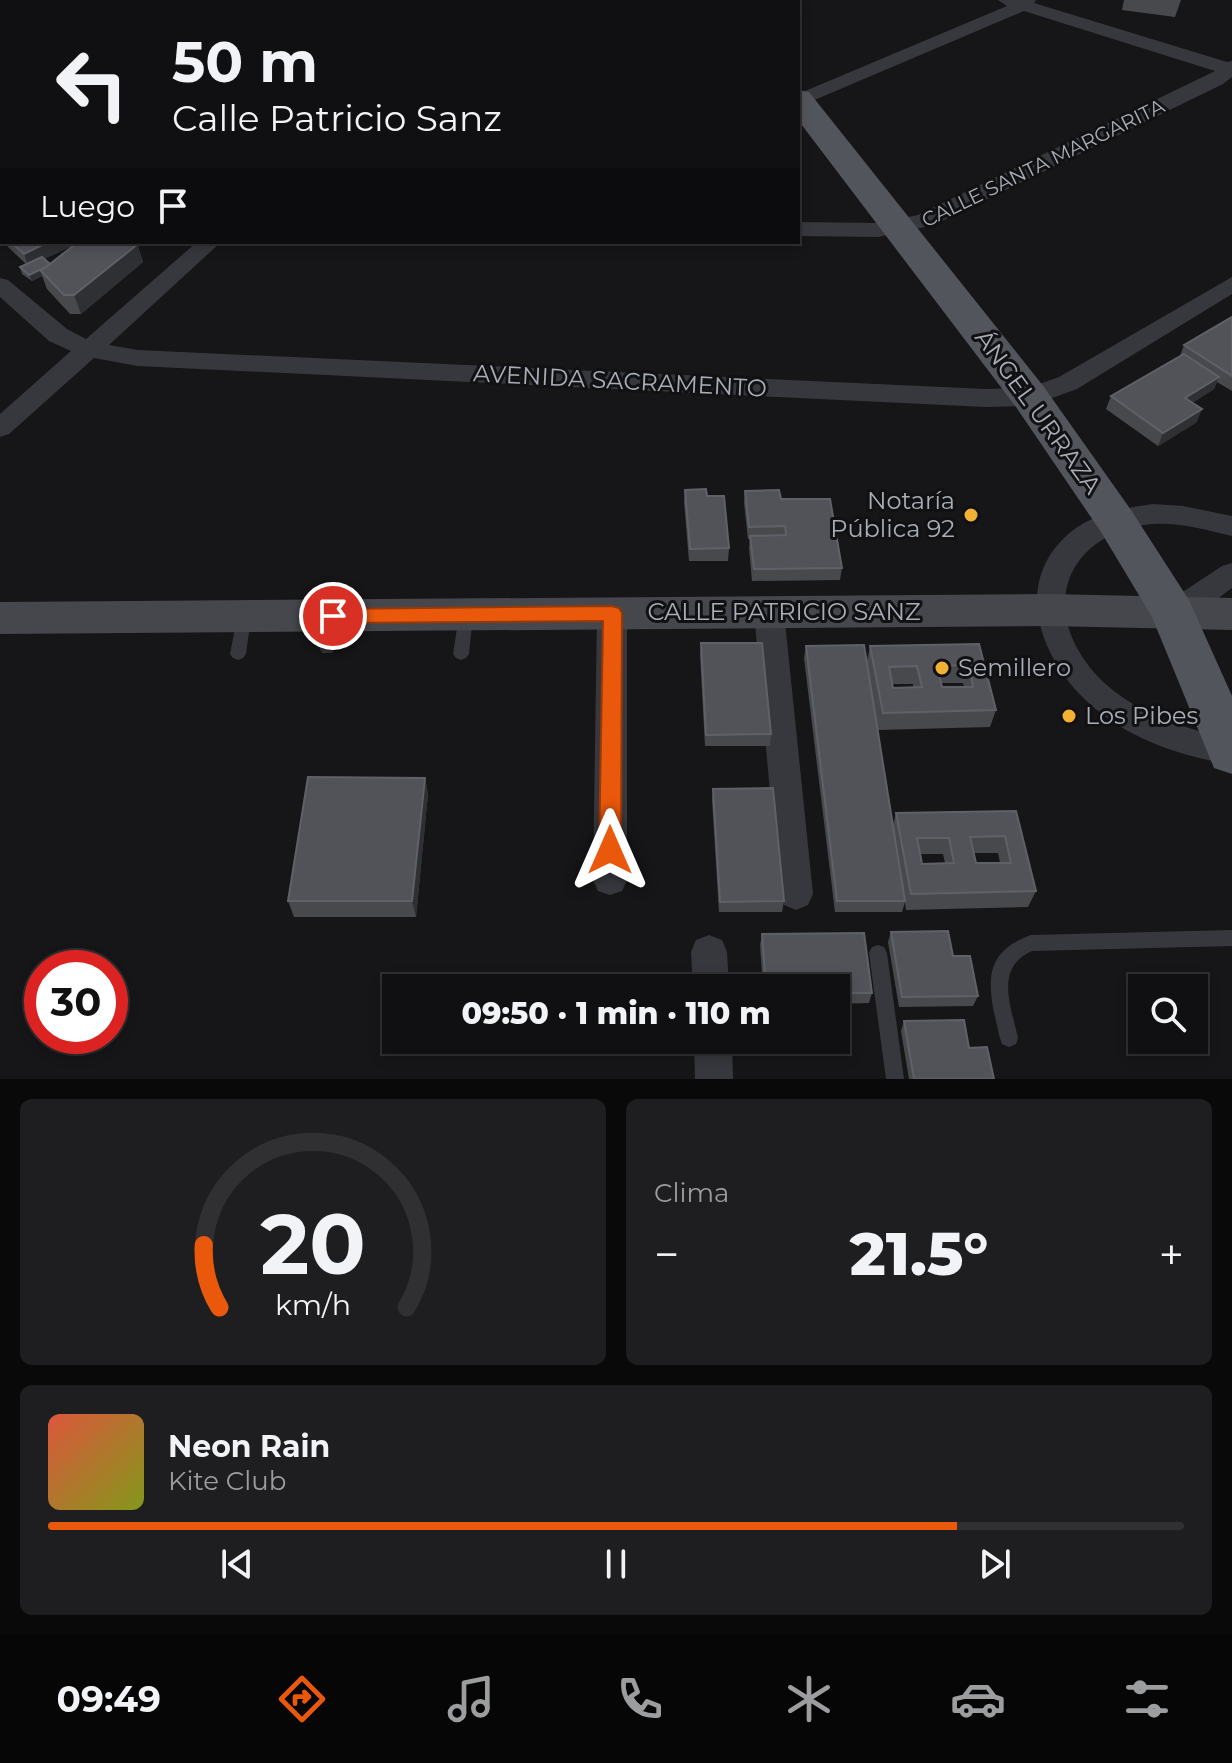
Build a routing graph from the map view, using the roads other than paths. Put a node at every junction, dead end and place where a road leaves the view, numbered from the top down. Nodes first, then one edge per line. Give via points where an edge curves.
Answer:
1 (1019, 2) edge
2 (1231, 69) edge
3 (800, 101) edge
4 (800, 102) edge
5 (800, 229) edge
6 (902, 229) junction
7 (208, 244) edge
8 (1232, 284) edge
9 (0, 285) edge
10 (87, 349) junction
11 (1030, 397) junction
12 (0, 428) edge
13 (1116, 521) junction
14 (1232, 526) edge
15 (1232, 574) edge
16 (1050, 610) junction
17 (769, 612) junction
18 (612, 613) junction
19 (1173, 613) junction
20 (1232, 614) edge
21 (0, 618) edge
22 (1232, 752) edge
23 (610, 880) dead end
24 (796, 894) dead end
25 (1232, 938) edge
26 (709, 952) dead end
27 (878, 953) dead end
28 (710, 974) edge
29 (1009, 1038) dead end
30 (713, 1054) edge
31 (714, 1079) edge
32 (895, 1079) edge

1 - 2 street
1 - 3 street
2 - 6 street, CALLE SANTA MARGARITA
4 - 6 main road, ÁNGEL URRAZA
5 - 6 street, CALLE SANTA MARGARITA
6 - 11 main road, ÁNGEL URRAZA
7 - 10 street
8 - 11 street, AVENIDA SACRAMENTO via 1068,383
9 - 10 street, AVENIDA SACRAMENTO via 58,335
10 - 11 street, AVENIDA SACRAMENTO via 138,358
10 - 12 street
11 - 13 main road, ÁNGEL URRAZA
13 - 14 street via 1166,515
13 - 16 street via 1086,534 1064,554 1051,581
13 - 19 main road, ÁNGEL URRAZA
15 - 19 street
16 - 17 street, CALLE PATRICIO SANZ
16 - 19 street, CALLE PATRICIO SANZ
16 - 22 street via 1061,648 1089,685 1129,717 1179,740
17 - 18 street, CALLE PATRICIO SANZ
17 - 24 street
18 - 21 street, CALLE PATRICIO SANZ via 464,634 241,636
18 - 23 street
19 - 20 street, CALLE PATRICIO SANZ
19 - 22 main road, ÁNGEL URRAZA
25 - 29 lane via 1031,943 1012,948 1001,962 999,981
26 - 28 street
27 - 32 lane
30 - 31 street

